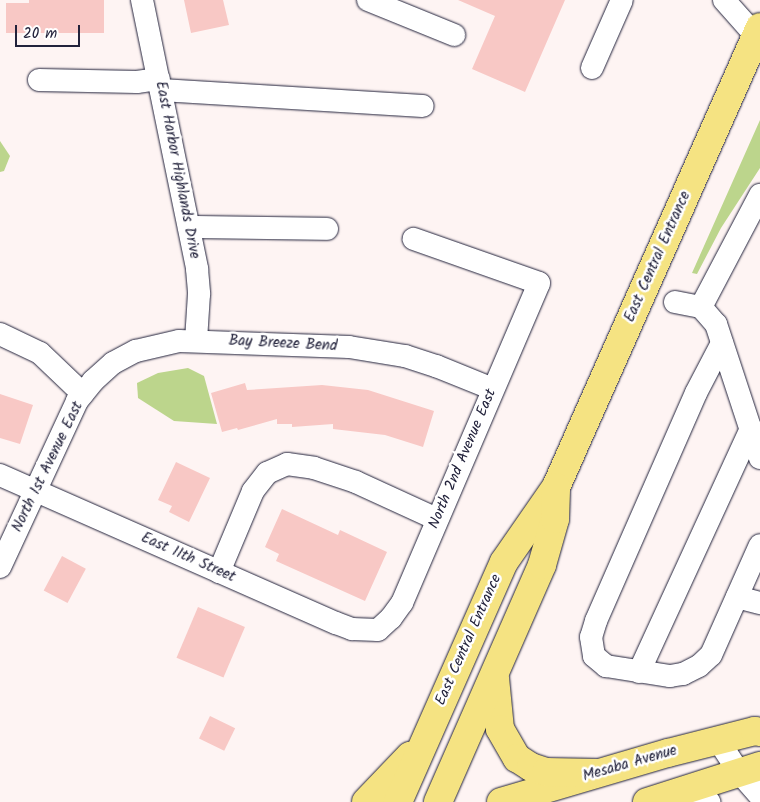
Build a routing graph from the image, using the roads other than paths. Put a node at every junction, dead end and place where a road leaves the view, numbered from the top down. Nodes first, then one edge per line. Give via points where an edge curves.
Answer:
1 (142, 0) edge
2 (368, 0) edge
3 (622, 0) edge
4 (724, 0) edge
5 (758, 32) edge
6 (454, 35) dead end
7 (592, 68) dead end
8 (38, 80) dead end
9 (160, 84) junction
10 (423, 106) dead end
11 (760, 196) edge
12 (189, 227) junction
13 (327, 229) dead end
14 (414, 239) dead end
15 (676, 302) dead end
16 (701, 308) junction
17 (0, 334) edge
18 (196, 341) junction
19 (722, 343) junction
20 (493, 389) junction
21 (83, 394) junction
22 (751, 429) junction
23 (760, 458) edge
24 (0, 475) edge
25 (556, 488) junction
26 (35, 490) junction
27 (438, 519) junction
28 (760, 545) edge
29 (0, 567) edge
30 (219, 572) junction
31 (737, 596) junction
32 (760, 603) edge
33 (378, 630) joint
34 (638, 672) junction
35 (496, 673) junction
36 (760, 732) edge
37 (427, 736) junction
38 (718, 740) junction
39 (750, 769) edge
40 (597, 773) junction
41 (760, 796) edge
42 (657, 799) edge
43 (366, 802) edge
44 (398, 802) edge
45 (438, 802) edge
46 (501, 802) edge
47 (709, 802) edge

1 - 9 street, East Harbor Highlands Drive
2 - 6 street
3 - 7 street
4 - 5 street
5 - 25 main road, East Central Entrance
8 - 9 street
9 - 10 street
9 - 12 street, East Harbor Highlands Drive
11 - 16 street
12 - 13 street
12 - 18 street, East Harbor Highlands Drive via 199,294
14 - 20 street, North 2nd Avenue East via 539,283
15 - 16 street
16 - 19 street via 716,324
17 - 21 street via 40,354
18 - 20 street, Bay Breeze Bend via 377,351 436,366
18 - 21 street, Bay Breeze Bend via 179,341 136,351 113,363
19 - 22 street
19 - 34 street via 696,392 591,638 594,656 599,661 606,666
20 - 27 street, North 2nd Avenue East
21 - 26 street, North 1st Avenue East
22 - 23 street
22 - 34 street
24 - 26 street, East 11th Street
25 - 35 main road, East Central Entrance via 551,540
25 - 37 main road, East Central Entrance via 504,562
26 - 29 street, North 1st Avenue East
26 - 30 street, East 11th Street
27 - 30 street via 356,482 314,468 287,464 268,473 253,491
27 - 33 street, North 2nd Avenue East via 402,603
28 - 31 street
30 - 33 street, East 11th Street via 352,629
31 - 32 street
31 - 34 street via 711,655 699,666 670,676
35 - 40 main road via 500,729 516,758 546,772
35 - 45 main road, East Central Entrance
36 - 38 main road, Mesaba Avenue via 755,730
37 - 43 main road
37 - 44 main road, East Central Entrance
38 - 39 street
38 - 40 main road, Mesaba Avenue
39 - 41 street
39 - 42 main road
40 - 46 main road, Mesaba Avenue
42 - 47 street

